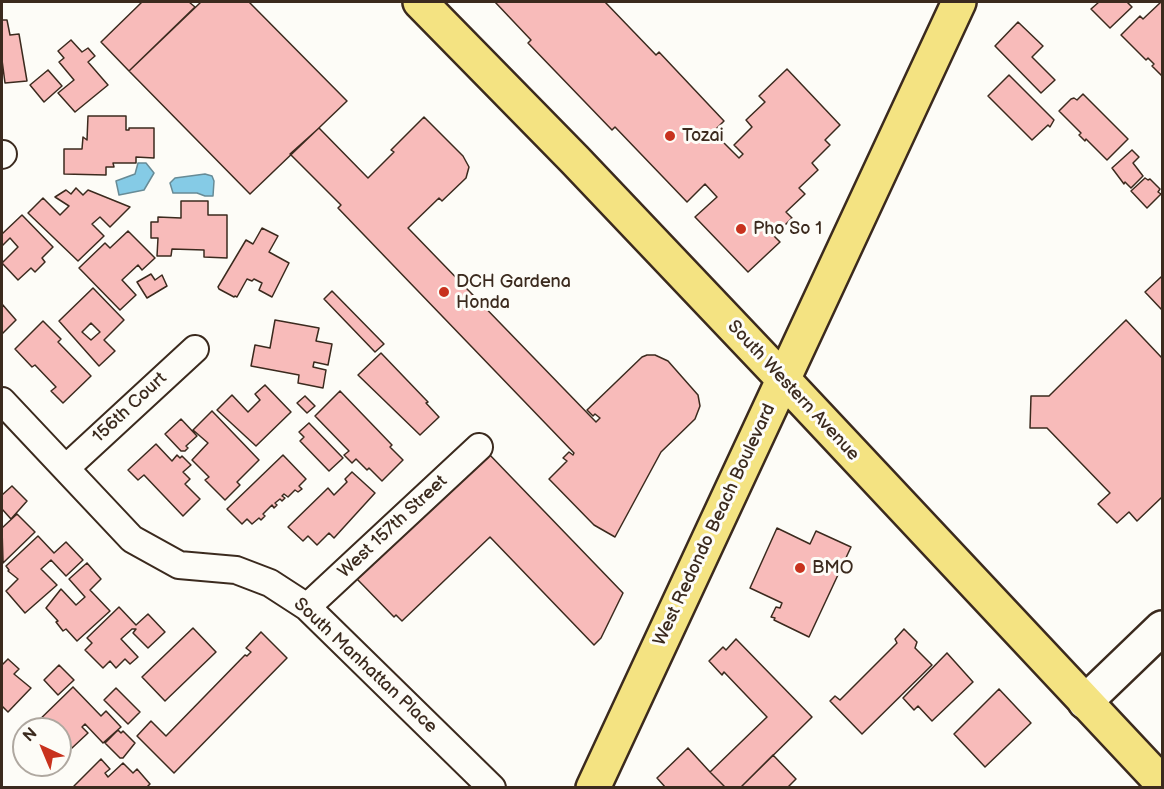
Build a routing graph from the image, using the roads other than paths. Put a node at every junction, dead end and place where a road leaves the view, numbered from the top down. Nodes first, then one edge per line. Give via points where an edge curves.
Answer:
1 (420, 2) edge
2 (959, 2) edge
3 (195, 349) dead end
4 (783, 379) junction
5 (2, 401) edge
6 (479, 447) dead end
7 (66, 468) junction
8 (307, 607) junction
9 (1162, 628) edge
10 (1085, 702) junction
11 (1162, 783) edge
12 (492, 788) edge
13 (593, 788) edge

1 - 4 main road, South Western Avenue
2 - 4 main road, West Redondo Beach Boulevard
3 - 7 street, 156th Court
4 - 10 main road, South Western Avenue
4 - 13 main road, West Redondo Beach Boulevard
5 - 7 street, South Manhattan Place
6 - 8 street, West 157th Street
7 - 8 street, South Manhattan Place via 132,539 179,565 245,573 270,583
8 - 12 street, South Manhattan Place
9 - 10 street
10 - 11 main road, South Western Avenue

